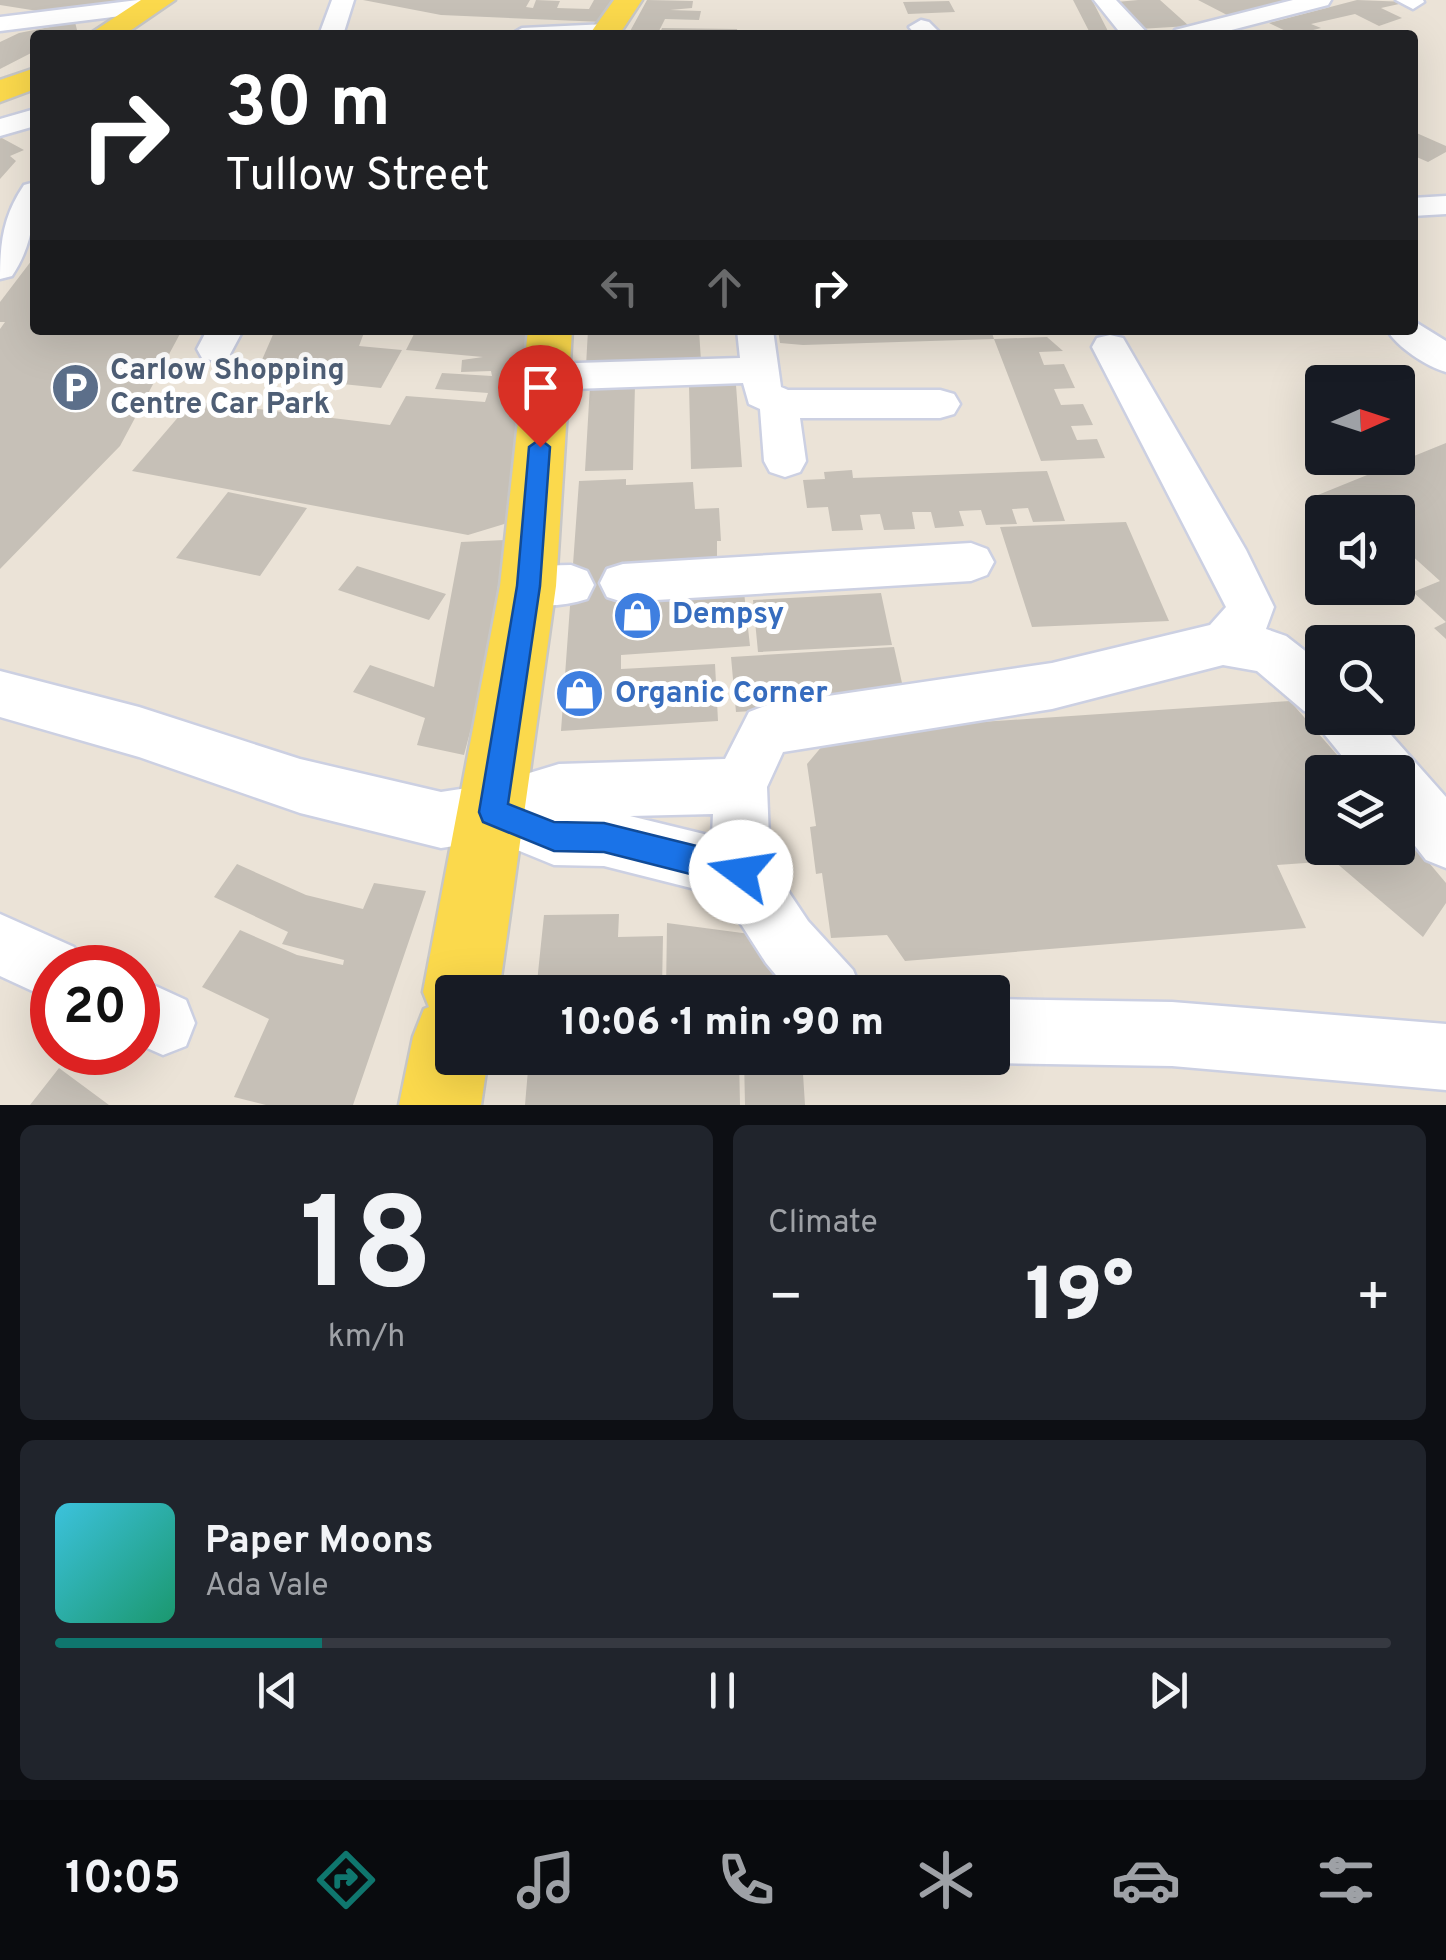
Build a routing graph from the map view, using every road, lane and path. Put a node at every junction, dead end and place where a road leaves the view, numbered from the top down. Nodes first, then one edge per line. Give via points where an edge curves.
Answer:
1 (343, 0) edge
2 (628, 0) edge
3 (1105, 0) edge
4 (1320, 0) edge
5 (157, 2) edge
6 (0, 24) edge
7 (111, 30) edge
8 (147, 30) edge
9 (332, 30) edge
10 (608, 30) edge
11 (1131, 30) edge
12 (1214, 30) edge
13 (30, 79) edge
14 (30, 90) edge
15 (0, 92) edge
16 (0, 100) edge
17 (30, 119) edge
18 (0, 128) edge
19 (30, 202) edge
20 (1446, 205) edge
21 (1418, 207) edge
22 (0, 268) edge
23 (757, 335) edge
24 (1412, 335) edge
25 (1110, 347) dead end
26 (548, 354) edge
27 (1446, 359) edge
28 (769, 386) junction
29 (940, 404) dead end
30 (785, 461) dead end
31 (970, 562) dead end
32 (623, 583) dead end
33 (1222, 644) junction
34 (1305, 680) edge
35 (0, 694) edge
36 (1357, 735) edge
37 (1375, 755) edge
38 (740, 786) junction
39 (1415, 803) edge
40 (493, 812) junction
41 (1446, 840) edge
42 (741, 872) junction
43 (0, 944) edge
44 (30, 958) edge
45 (464, 975) edge
46 (816, 975) edge
47 (1010, 1030) edge
48 (1446, 1057) edge
49 (445, 1075) edge
50 (440, 1105) edge

1 - 9 street
2 - 10 main road
3 - 11 street
4 - 12 street
5 - 6 street
5 - 7 main road
5 - 8 main road
13 - 15 main road
14 - 16 main road
17 - 18 street
19 - 22 street
20 - 21 street
23 - 28 street
24 - 27 street
25 - 33 street via 1250,607 1242,628
26 - 28 street
26 - 40 main road via 550,586
28 - 29 street
28 - 30 street
31 - 32 street
33 - 34 street via 1269,651
33 - 38 street via 1052,686 766,730
35 - 40 street via 318,791 441,820
36 - 37 street
38 - 40 street via 558,791
38 - 42 street
39 - 41 street
40 - 42 street via 554,837 604,838
40 - 45 main road
42 - 46 street
43 - 44 street
47 - 48 street via 1172,1034
49 - 50 main road

